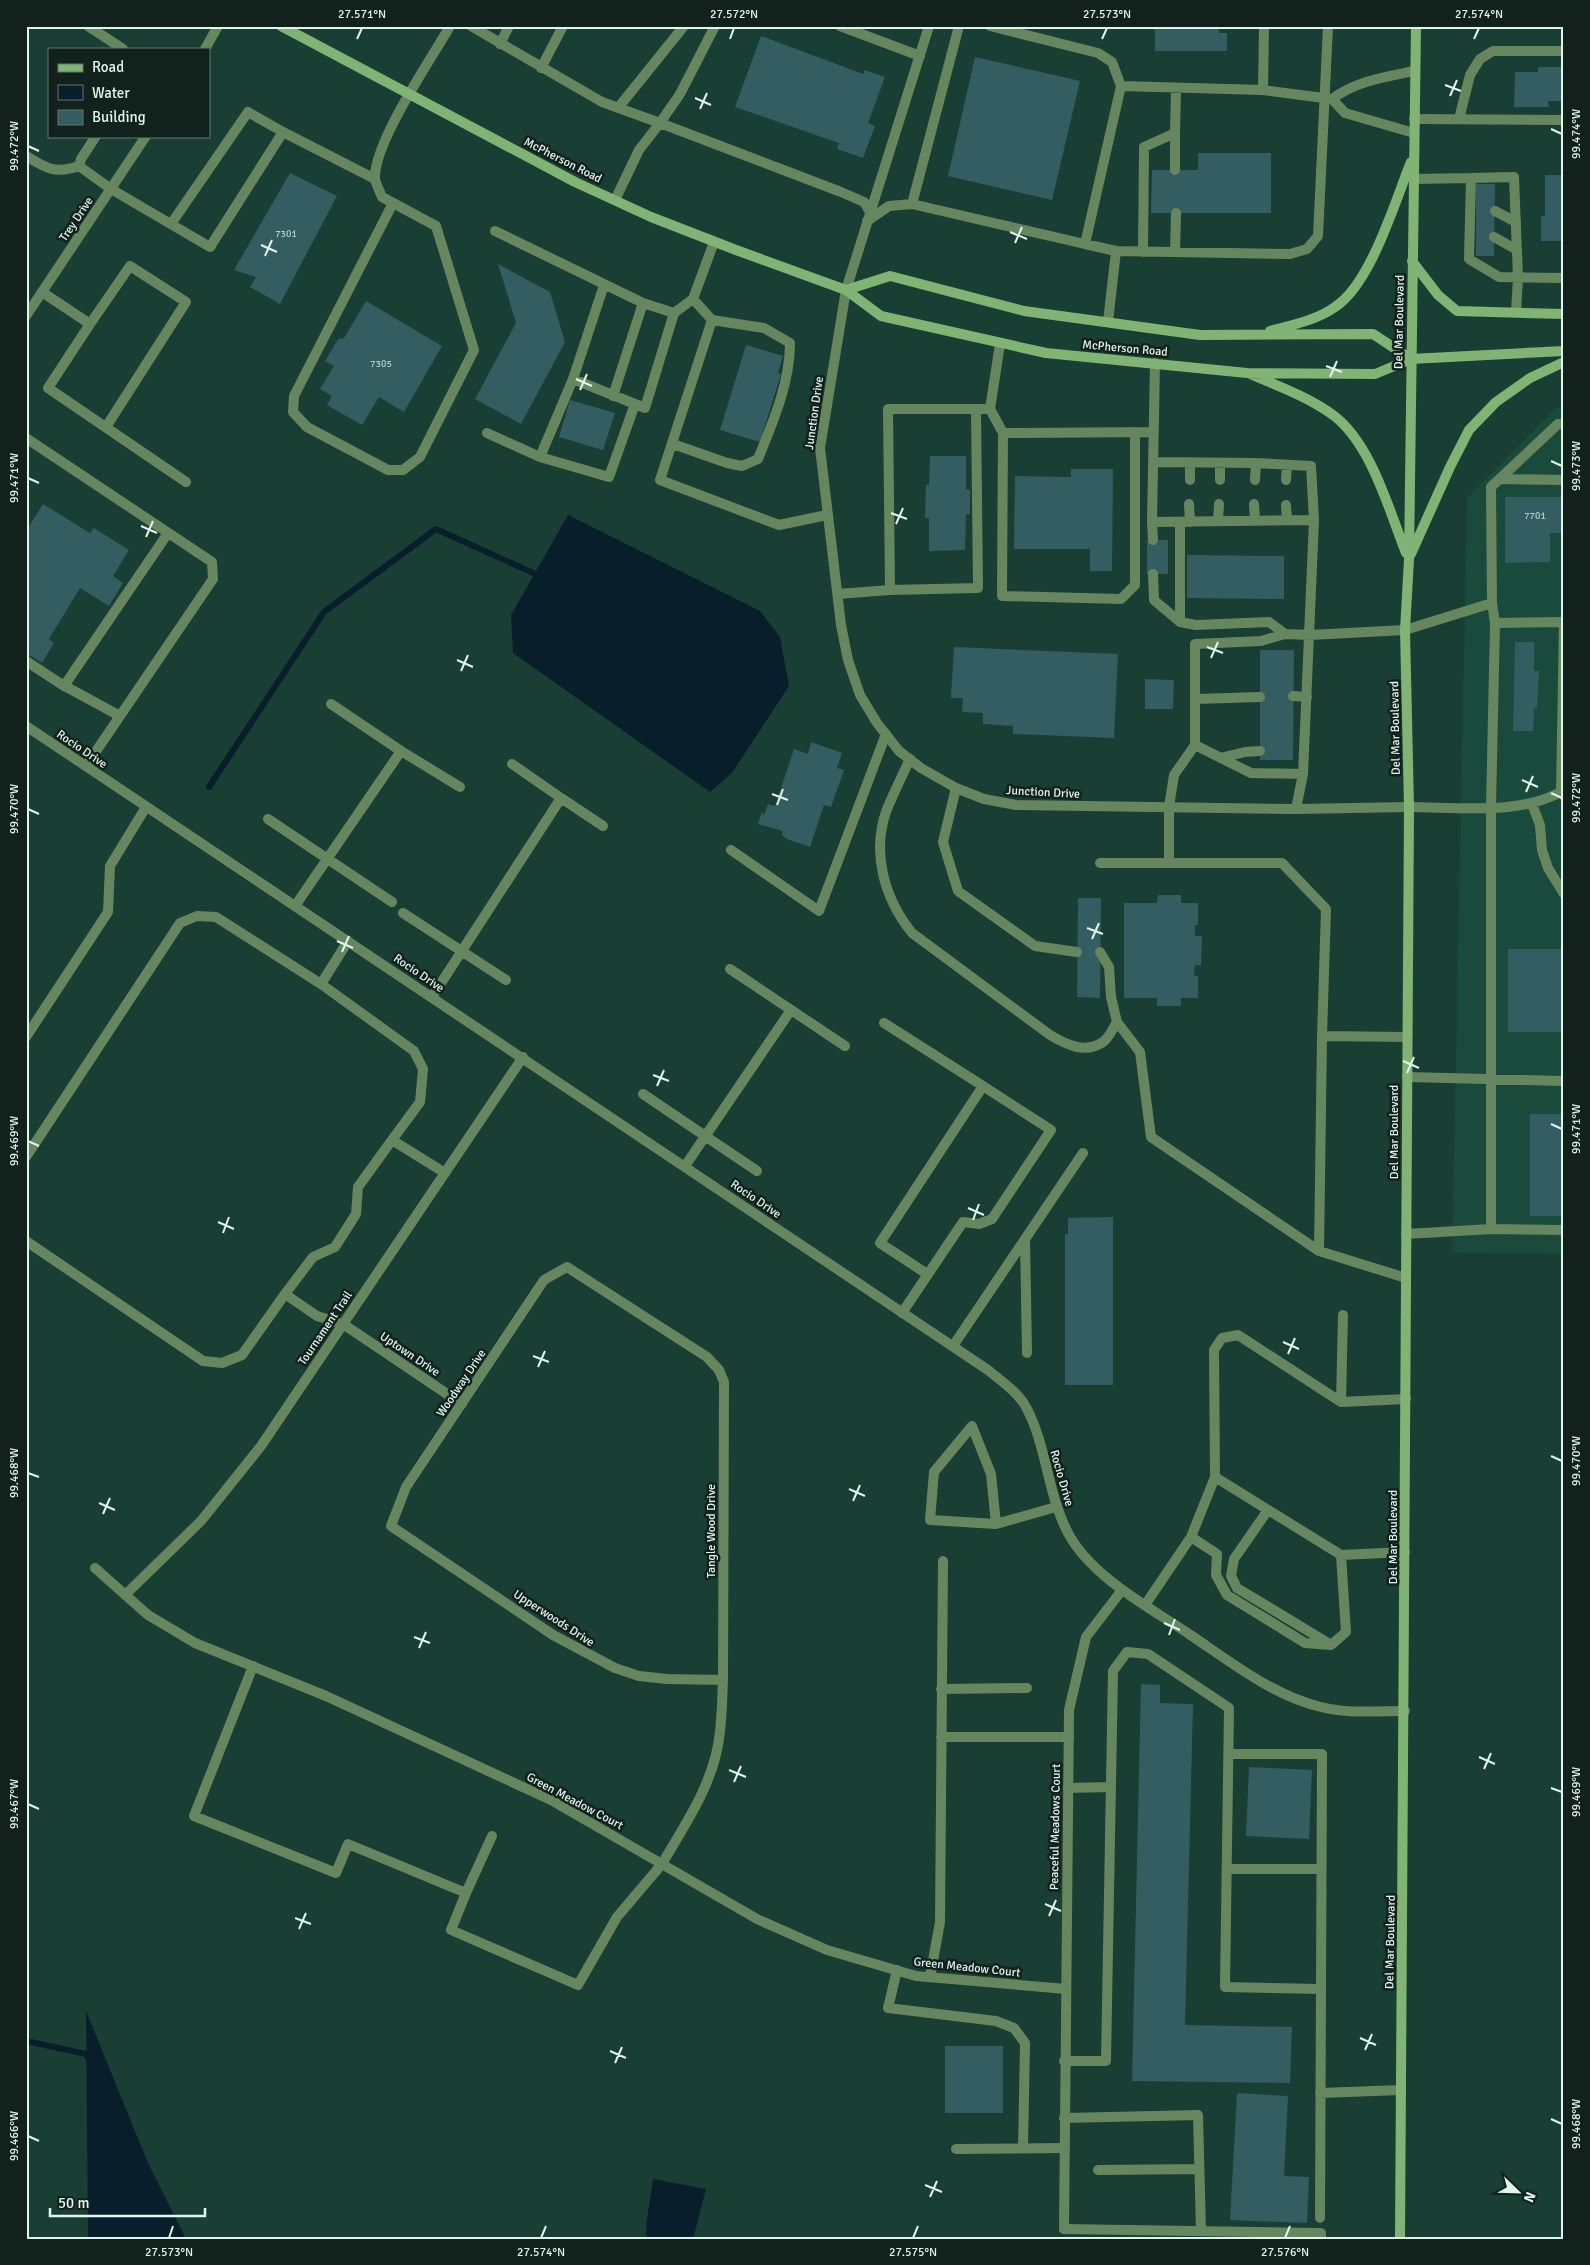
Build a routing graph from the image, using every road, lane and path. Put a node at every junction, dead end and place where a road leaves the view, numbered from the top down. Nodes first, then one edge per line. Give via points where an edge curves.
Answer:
1 (88, 26) edge
2 (218, 26) edge
3 (282, 26) edge
4 (450, 26) edge
5 (470, 26) edge
6 (509, 26) edge
7 (563, 26) edge
8 (684, 26) edge
9 (715, 26) edge
10 (840, 26) edge
11 (929, 26) edge
12 (959, 26) edge
13 (990, 26) edge
14 (1264, 26) edge
15 (1328, 26) edge
16 (1416, 26) edge
17 (500, 44) junction
18 (122, 48) edge
19 (206, 48) edge
20 (1564, 51) edge
21 (920, 56) junction
22 (541, 68) junction
23 (1414, 70) junction
24 (1121, 86) junction
25 (600, 88) dead end
26 (1176, 88) junction
27 (1263, 90) junction
28 (408, 94) junction
29 (595, 98) junction
30 (1328, 99) junction
31 (618, 108) junction
32 (1414, 119) junction
33 (1459, 119) junction
34 (1564, 120) edge
35 (660, 124) junction
36 (283, 132) junction
37 (1175, 133) junction
38 (1414, 133) junction
39 (95, 138) edge
40 (145, 138) edge
41 (26, 156) edge
42 (1413, 156) junction
43 (80, 166) junction
44 (1175, 170) dead end
45 (1471, 178) junction
46 (375, 179) junction
47 (1414, 179) junction
48 (111, 189) junction
49 (615, 200) junction
50 (393, 202) junction
51 (912, 204) junction
52 (1495, 211) dead end
53 (1176, 213) dead end
54 (868, 217) junction
55 (1516, 222) junction
56 (171, 224) junction
57 (495, 231) dead end
58 (1494, 237) dead end
59 (714, 242) junction
60 (1085, 244) junction
61 (1517, 250) junction
62 (1116, 251) junction
63 (1143, 252) junction
64 (1175, 252) junction
65 (1412, 261) junction
66 (1518, 278) junction
67 (1564, 278) edge
68 (604, 285) junction
69 (846, 290) junction
70 (42, 292) junction
71 (693, 299) junction
72 (643, 303) junction
73 (1516, 312) junction
74 (674, 313) junction
75 (1564, 314) edge
76 (26, 316) edge
77 (712, 320) junction
78 (1108, 322) junction
79 (90, 324) junction
80 (1260, 334) junction
81 (1000, 344) junction
82 (1564, 351) edge
83 (1411, 359) junction
84 (1564, 362) edge
85 (1155, 364) junction
86 (1247, 373) junction
87 (573, 378) junction
88 (613, 396) junction
89 (635, 404) junction
90 (976, 409) junction
91 (990, 409) junction
92 (1564, 424) edge
93 (106, 427) junction
94 (1135, 432) junction
95 (1154, 432) junction
96 (487, 433) dead end
97 (1004, 433) junction
98 (28, 442) edge
99 (672, 444) junction
100 (540, 457) junction
101 (1154, 462) junction
102 (1190, 462) junction
103 (1220, 463) junction
104 (1256, 463) junction
105 (1287, 465) junction
106 (1500, 479) junction
107 (1190, 480) dead end
108 (1220, 480) dead end
109 (1255, 480) dead end
110 (1286, 480) dead end
111 (1564, 480) edge
112 (186, 482) dead end
113 (1189, 504) dead end
114 (1219, 504) dead end
115 (1254, 504) dead end
116 (1286, 505) dead end
117 (827, 515) junction
118 (1255, 520) junction
119 (1287, 520) junction
120 (1314, 520) junction
121 (1218, 521) junction
122 (1152, 522) junction
123 (1185, 522) junction
124 (168, 533) junction
125 (1153, 540) dead end
126 (1408, 560) junction
127 (1153, 574) dead end
128 (890, 590) junction
129 (838, 594) junction
130 (1492, 603) junction
131 (1180, 622) junction
132 (1564, 622) edge
133 (1496, 623) junction
134 (1405, 630) junction
135 (1286, 634) junction
136 (1310, 635) junction
137 (26, 661) edge
138 (64, 686) junction
139 (1294, 696) dead end
140 (1260, 697) dead end
141 (1307, 697) junction
142 (1196, 699) junction
143 (331, 704) dead end
144 (120, 716) junction
145 (26, 726) edge
146 (886, 734) junction
147 (1195, 745) junction
148 (1260, 751) dead end
149 (1293, 751) dead end
150 (1304, 751) junction
151 (402, 752) junction
152 (1220, 758) junction
153 (910, 759) junction
154 (512, 764) dead end
155 (86, 766) junction
156 (1303, 774) junction
157 (460, 787) dead end
158 (956, 788) junction
159 (1563, 793) edge
160 (561, 798) junction
161 (1532, 804) junction
162 (146, 807) junction
163 (1169, 807) junction
164 (1409, 807) junction
165 (1491, 807) junction
166 (1296, 809) junction
167 (268, 819) dead end
168 (603, 826) dead end
169 (731, 850) dead end
170 (328, 858) junction
171 (1100, 862) dead end
172 (1169, 863) junction
173 (1564, 894) edge
174 (392, 902) dead end
175 (295, 906) junction
176 (403, 913) dead end
177 (348, 941) junction
178 (461, 952) junction
179 (1077, 952) dead end
180 (1100, 952) dead end
181 (730, 969) dead end
182 (506, 980) dead end
183 (321, 984) junction
184 (432, 997) junction
185 (791, 1010) junction
186 (1117, 1022) junction
187 (884, 1024) dead end
188 (1322, 1036) junction
189 (26, 1037) edge
190 (1407, 1037) junction
191 (845, 1046) dead end
192 (523, 1057) junction
193 (1406, 1077) junction
194 (1491, 1079) junction
195 (1564, 1081) edge
196 (983, 1086) junction
197 (643, 1094) dead end
198 (705, 1136) junction
199 (392, 1140) junction
200 (1083, 1153) dead end
201 (26, 1157) edge
202 (685, 1166) junction
203 (757, 1171) dead end
204 (445, 1173) junction
205 (1491, 1229) junction
206 (1564, 1230) edge
207 (1406, 1234) junction
208 (1025, 1239) junction
209 (26, 1241) edge
210 (1320, 1251) junction
211 (567, 1267) joint
212 (927, 1274) junction
213 (1406, 1278) junction
214 (285, 1294) junction
215 (902, 1312) junction
216 (1343, 1315) dead end
217 (343, 1324) junction
218 (953, 1346) junction
219 (1027, 1353) dead end
220 (1406, 1398) junction
221 (1341, 1402) junction
222 (462, 1404) junction
223 (1215, 1477) junction
224 (1056, 1507) junction
225 (1268, 1510) junction
226 (996, 1524) junction
227 (391, 1526) joint
228 (1191, 1537) junction
229 (1405, 1552) junction
230 (1341, 1555) junction
231 (943, 1560) dead end
232 (95, 1568) dead end
233 (1122, 1590) junction
234 (125, 1595) junction
235 (1145, 1605) junction
236 (1331, 1645) junction
237 (253, 1666) junction
238 (723, 1680) junction
239 (1027, 1688) dead end
240 (941, 1689) junction
241 (1404, 1711) junction
242 (941, 1737) junction
243 (1069, 1737) junction
244 (1229, 1754) junction
245 (1110, 1787) junction
246 (1068, 1788) junction
247 (492, 1836) dead end
248 (662, 1864) junction
249 (1227, 1869) junction
250 (1321, 1869) junction
251 (466, 1894) junction
252 (897, 1970) junction
253 (930, 1977) junction
254 (1066, 1988) junction
255 (1320, 1989) junction
256 (1064, 2061) junction
257 (1401, 2090) junction
258 (1320, 2093) junction
259 (1064, 2118) junction
260 (1023, 2148) junction
261 (1064, 2148) junction
262 (956, 2149) dead end
263 (1199, 2169) junction
264 (1098, 2170) dead end
265 (1320, 2218) dead end
266 (1201, 2231) junction
267 (1321, 2239) edge
268 (1400, 2239) edge

1 - 18 street
2 - 19 street
3 - 28 main road, McPherson Road
4 - 28 street
5 - 17 street
6 - 17 street
7 - 22 street
8 - 31 street
9 - 35 street via 680,94
10 - 21 street
11 - 21 street, Junction Drive
12 - 51 street
13 - 24 street via 1098,53 1112,62
14 - 27 street
15 - 30 street
16 - 23 main road, Del Mar Boulevard
17 - 22 street
20 - 33 street via 1494,51 1480,59 1470,75
21 - 54 street, Junction Drive
22 - 29 street
23 - 30 street via 1354,86
23 - 32 main road, Del Mar Boulevard
24 - 26 street
24 - 60 street
25 - 29 street
26 - 27 street
26 - 37 street
27 - 30 street
28 - 46 street via 380,153
28 - 49 main road, McPherson Road
29 - 31 street
30 - 38 street via 1345,113
30 - 64 street via 1318,236 1307,249 1290,254
31 - 35 street
32 - 33 street
32 - 38 main road, Del Mar Boulevard
33 - 34 street
35 - 49 street via 639,150
35 - 54 street via 849,195 864,202
36 - 46 street
36 - 56 street via 248,112
36 - 56 street via 210,247
37 - 44 street
37 - 63 street via 1144,147
38 - 42 main road, Del Mar Boulevard
39 - 43 street via 81,158
40 - 48 street, Trey Drive
41 - 43 street via 48,169 64,171
42 - 47 main road, Del Mar Boulevard
42 - 80 main road via 1367,268 1351,293 1336,307 1319,315
43 - 48 street
45 - 47 street
45 - 55 street via 1514,177
45 - 66 street via 1473,226 1469,259 1499,277
46 - 50 street via 382,197
47 - 65 main road, Del Mar Boulevard
48 - 56 street
48 - 70 street, Trey Drive
49 - 59 main road, McPherson Road
50 - 50 street via 436,226 474,350 420,457 403,470 388,470 307,428 293,412 294,396
51 - 54 street via 889,206
51 - 60 street
52 - 55 street
53 - 64 street
54 - 69 street, Junction Drive
55 - 61 street
57 - 68 street
58 - 61 street
59 - 69 main road, McPherson Road
59 - 71 street
60 - 62 street
61 - 66 street
62 - 63 street
62 - 78 street
63 - 64 street
65 - 73 main road via 1438,295 1457,311
65 - 83 main road, Del Mar Boulevard
66 - 67 street
66 - 73 street
68 - 72 street
68 - 87 street
69 - 78 main road, McPherson Road via 890,276 1024,311
69 - 81 main road, McPherson Road via 881,316
69 - 117 street, Junction Drive via 820,448
70 - 76 street, Trey Drive
70 - 79 street
71 - 74 street
71 - 77 street
72 - 74 street
72 - 88 street
73 - 75 main road
74 - 89 street via 645,408
77 - 99 street
77 - 99 street via 764,328 790,343 790,363 772,425 758,459 742,466
78 - 80 main road, McPherson Road via 1200,335
79 - 93 street via 48,388
79 - 93 street via 130,266 186,302
80 - 83 main road, McPherson Road via 1373,334
81 - 85 main road, McPherson Road via 1046,353
81 - 91 street
82 - 83 main road, McPherson Road
83 - 86 main road, McPherson Road via 1375,374
83 - 126 main road, Del Mar Boulevard
84 - 126 main road via 1530,378 1469,430
85 - 86 main road, McPherson Road
85 - 95 street
86 - 126 main road via 1308,400 1334,416 1353,436 1373,468
87 - 88 street
87 - 100 street
88 - 89 street
89 - 100 street via 609,477
90 - 91 street
90 - 128 street via 978,588
90 - 128 street via 888,409
91 - 97 street
92 - 106 street via 1558,424
93 - 112 street
94 - 95 street
94 - 97 street
94 - 97 street via 1135,585 1121,599 1002,596
95 - 101 street
96 - 100 street
98 - 124 street
99 - 117 street via 660,480 778,525
101 - 102 street
101 - 122 street
102 - 103 street
102 - 107 street
103 - 104 street
103 - 108 street
104 - 105 street
104 - 109 street
105 - 110 street
105 - 120 street via 1310,466
106 - 111 street
106 - 130 street via 1491,487
113 - 123 street
114 - 121 street
115 - 118 street
116 - 119 street
117 - 129 street, Junction Drive
118 - 119 street
118 - 121 street
119 - 120 street
120 - 136 street
121 - 123 street
122 - 123 street
122 - 125 street
123 - 131 street
124 - 138 street
124 - 144 street via 212,562 213,579
126 - 134 main road, Del Mar Boulevard
127 - 131 street via 1154,600
128 - 129 street
129 - 146 street, Junction Drive via 848,660 860,695
130 - 133 street
130 - 134 street
131 - 135 street via 1196,625 1269,622
132 - 133 street
132 - 159 street
133 - 165 street
134 - 136 street
134 - 164 main road, Del Mar Boulevard
135 - 136 street
135 - 142 street via 1261,641 1195,644
136 - 141 street
137 - 138 street
138 - 144 street
139 - 141 street
140 - 142 street
141 - 150 street
142 - 147 street
143 - 151 street
144 - 155 street
145 - 155 street, Rocio Drive
146 - 153 street, Junction Drive
146 - 169 street via 819,911
147 - 152 street
147 - 163 street via 1174,775
148 - 152 street
149 - 150 street
150 - 156 street
151 - 157 street
151 - 170 street
152 - 156 street via 1251,773
153 - 158 street, Junction Drive
153 - 186 street via 886,811 879,854 886,888 898,916 912,932 1066,1045 1088,1048 1105,1041
154 - 160 street
155 - 162 street, Rocio Drive
156 - 166 street
158 - 163 street, Junction Drive via 984,799 1016,805
158 - 179 street via 943,842 958,891 1035,946
159 - 161 street, Junction Drive
160 - 168 street
160 - 178 street
161 - 165 street, Junction Drive
161 - 173 street via 1540,825 1542,850 1548,868
162 - 175 street, Rocio Drive
162 - 189 street via 110,866 108,912
163 - 166 street, Junction Drive
163 - 172 street
164 - 165 street, Junction Drive
164 - 166 street, Junction Drive
164 - 190 main road, Del Mar Boulevard
165 - 194 street
167 - 170 street
170 - 174 street
170 - 175 street
171 - 172 street
172 - 188 street via 1282,863 1326,909
175 - 177 street, Rocio Drive
176 - 178 street
177 - 183 street
177 - 184 street, Rocio Drive
178 - 182 street
178 - 184 street
180 - 186 street via 1109,968
181 - 185 street
183 - 199 street via 414,1051 423,1069 420,1102
183 - 201 street via 216,917 197,916 180,923
184 - 192 street, Rocio Drive
185 - 191 street
185 - 198 street
186 - 210 street via 1140,1052 1151,1137
187 - 196 street
188 - 190 street
188 - 210 street
190 - 193 main road, Del Mar Boulevard
192 - 202 street, Rocio Drive
192 - 204 street, Tournament Trail
193 - 194 street
193 - 207 main road, Del Mar Boulevard
194 - 195 street
194 - 205 street
196 - 212 street via 880,1244
196 - 212 street via 1050,1130 992,1219 979,1224 963,1222
197 - 198 street
198 - 202 street
198 - 203 street
199 - 204 street
199 - 214 street via 358,1188 356,1214 335,1247 313,1257
200 - 208 street
202 - 215 street, Rocio Drive
204 - 217 street, Tournament Trail
205 - 206 street
205 - 207 street
207 - 213 main road, Del Mar Boulevard
208 - 218 street
208 - 219 street
209 - 214 street via 203,1361 222,1364 242,1355
210 - 213 street
211 - 222 street, Woodway Drive via 544,1280
211 - 238 street, Tangle Wood Drive via 707,1357 719,1370 724,1382
212 - 215 street
213 - 220 main road, Del Mar Boulevard
214 - 217 street, Uptown Drive via 317,1316
215 - 218 street, Rocio Drive
216 - 221 street
217 - 222 street, Uptown Drive
217 - 234 street, Tournament Trail via 236,1480 201,1521
218 - 224 street, Rocio Drive via 1011,1389 1025,1406 1035,1430
220 - 221 street
220 - 229 main road, Del Mar Boulevard
221 - 223 street via 1238,1335 1222,1338 1214,1350
222 - 227 street, Woodway Drive via 406,1487
223 - 225 street
223 - 228 street
224 - 226 street
224 - 233 street, Rocio Drive via 1084,1555
225 - 230 street
225 - 236 street via 1234,1559 1231,1576 1237,1588
226 - 226 street via 930,1520 934,1472 972,1426 990,1474
227 - 238 street, Upperwoods Drive via 554,1635 615,1668 667,1680
228 - 235 street
228 - 236 street via 1217,1554 1216,1575 1227,1595 1305,1643
229 - 230 street
229 - 241 main road, Del Mar Boulevard
230 - 236 street via 1346,1632
231 - 240 street
232 - 234 street, Green Meadow Court
233 - 235 street, Rocio Drive
233 - 243 street, Peaceful Meadows Court via 1086,1637 1069,1710
234 - 237 street, Green Meadow Court via 148,1615 195,1643
235 - 241 street, Rocio Drive via 1234,1664 1298,1700 1341,1710
237 - 248 street, Green Meadow Court via 326,1696 551,1800
237 - 251 street via 194,1816 336,1873 348,1844
238 - 248 street, Tangle Wood Drive via 721,1723 712,1765 695,1808
239 - 240 street
240 - 242 street
241 - 257 main road, Del Mar Boulevard
242 - 243 street
242 - 253 street via 940,1922
243 - 246 street, Peaceful Meadows Court
244 - 245 street via 1229,1708 1148,1654 1127,1652 1113,1671
244 - 249 street
244 - 250 street via 1322,1754
245 - 246 street
245 - 256 street via 1106,2061
246 - 254 street, Peaceful Meadows Court
247 - 251 street
248 - 251 street, Tangle Wood Drive via 617,1917 578,1985 450,1930
248 - 252 street, Green Meadow Court via 757,1919 827,1950
249 - 250 street
249 - 255 street via 1225,1987
250 - 255 street
252 - 253 street, Green Meadow Court
252 - 260 street via 888,2008 996,2021 1014,2028 1024,2043
253 - 254 street, Green Meadow Court
254 - 256 street, Peaceful Meadows Court
255 - 258 street
256 - 259 street, Peaceful Meadows Court
257 - 258 street
257 - 268 main road, Del Mar Boulevard
258 - 265 street
259 - 261 street, Peaceful Meadows Court
259 - 263 street via 1198,2115
260 - 261 street
260 - 262 street
261 - 266 street, Peaceful Meadows Court via 1064,2229
263 - 264 street
263 - 266 street
266 - 267 street via 1321,2233

